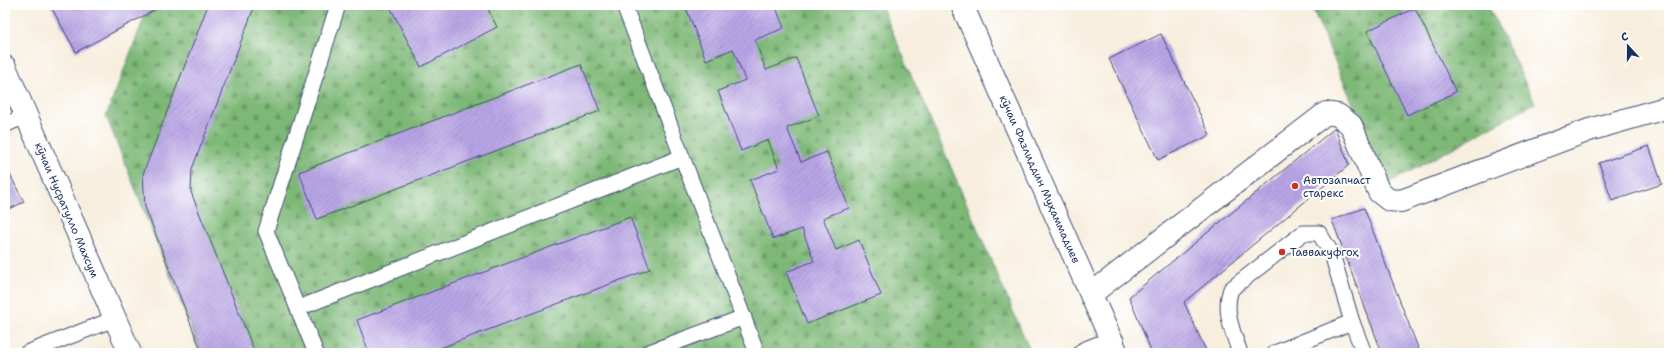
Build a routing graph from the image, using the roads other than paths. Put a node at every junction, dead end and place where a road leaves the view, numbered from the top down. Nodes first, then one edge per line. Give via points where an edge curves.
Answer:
1 (338, 5) edge
2 (624, 5) edge
3 (962, 5) edge
4 (5, 67) edge
5 (1669, 108) edge
6 (27, 116) junction
7 (5, 125) edge
8 (682, 157) junction
9 (1091, 294) junction
10 (299, 308) junction
11 (744, 317) junction
12 (114, 319) junction
13 (1352, 322) junction
14 (1115, 348) edge
15 (27, 353) edge
16 (130, 353) edge
17 (316, 353) edge
18 (647, 353) edge
19 (757, 353) edge
20 (1085, 353) edge
21 (1240, 353) edge
22 (1275, 353) edge
23 (1364, 353) edge

1 - 10 lane via 266,231
2 - 8 lane
3 - 9 street, кӯчаи Фазлиддин Муҳаммадиев
4 - 6 street, кӯчаи Нусратулло Махсум
5 - 9 street via 1589,130 1401,201 1389,200 1379,192 1351,125 1338,115 1326,113
6 - 7 lane
6 - 12 street, кӯчаи Нусратулло Махсум
8 - 10 lane
8 - 11 lane
9 - 14 street, кӯчаи Фазлиддин Муҳаммадиев
10 - 17 lane
11 - 18 lane
11 - 19 lane
12 - 15 lane
12 - 16 street, кӯчаи Нусратулло Махсум
13 - 21 lane via 1332,254 1319,233 1303,233 1231,289 1227,311
13 - 22 lane
13 - 23 lane
14 - 20 street

